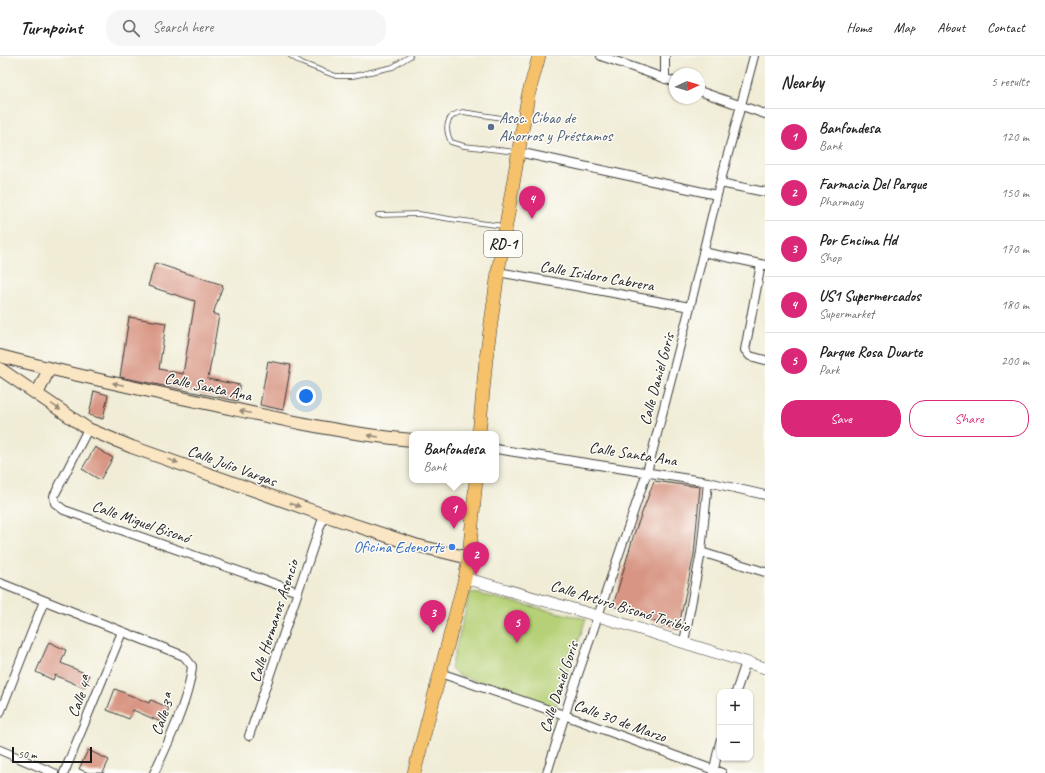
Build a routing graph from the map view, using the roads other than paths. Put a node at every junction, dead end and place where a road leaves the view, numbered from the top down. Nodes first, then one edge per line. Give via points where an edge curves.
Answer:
1 (291, 56) edge
2 (410, 56) edge
3 (539, 56) edge
4 (601, 56) edge
5 (665, 56) edge
6 (754, 56) edge
7 (665, 79) junction
8 (669, 80) edge
9 (705, 93) edge
10 (741, 105) junction
11 (765, 114) edge
12 (524, 121) junction
13 (518, 152) junction
14 (720, 183) junction
15 (765, 192) edge
16 (717, 195) junction
17 (378, 215) dead end
18 (506, 226) junction
19 (703, 252) junction
20 (763, 265) edge
21 (498, 272) junction
22 (690, 307) junction
23 (0, 356) edge
24 (765, 360) edge
25 (0, 369) edge
26 (49, 369) junction
27 (36, 394) junction
28 (88, 429) junction
29 (479, 431) edge
30 (409, 440) edge
31 (499, 449) edge
32 (647, 472) junction
33 (708, 482) junction
34 (476, 483) edge
35 (765, 495) edge
36 (324, 515) junction
37 (701, 552) junction
38 (469, 558) junction
39 (765, 572) edge
40 (465, 578) junction
41 (0, 583) edge
42 (298, 592) junction
43 (44, 601) junction
44 (598, 616) junction
45 (122, 632) junction
46 (684, 642) junction
47 (746, 662) junction
48 (765, 668) edge
49 (440, 672) junction
50 (737, 689) edge
51 (0, 713) edge
52 (564, 715) junction
53 (249, 736) dead end
54 (0, 750) edge
55 (717, 756) edge
56 (714, 771) edge
57 (54, 773) edge
58 (64, 773) edge
59 (154, 773) edge
60 (414, 773) edge
61 (547, 773) edge
62 (722, 773) edge

1 - 2 lane via 336,76 353,76 392,67
3 - 12 main road, RD-1
4 - 7 street
5 - 7 street
6 - 10 street, Calle Daniel Goris
7 - 8 street
9 - 10 street
10 - 11 street
10 - 14 street, Calle Daniel Goris
12 - 13 main road, RD-1
12 - 13 lane via 456,112 450,117 447,126 451,142 464,146
13 - 16 street
13 - 18 main road, RD-1
14 - 15 street
14 - 16 street, Calle Daniel Goris
16 - 19 street, Calle Daniel Goris
17 - 18 lane via 419,214
18 - 21 main road, RD-1
19 - 20 street
19 - 22 street, Calle Daniel Goris
20 - 24 street via 745,350 750,356
21 - 22 street, Calle Isidoro Cabrera
21 - 29 main road, RD-1
22 - 32 street, Calle Daniel Goris
23 - 26 main road, Calle Santa Ana
25 - 27 main road, Calle Julio Vargas
26 - 27 main road
30 -> 26 main road, Calle Santa Ana via 276,418
27 -> 28 main road, Calle Julio Vargas
28 -> 36 main road, Calle Julio Vargas
28 - 42 street, Calle Miguel Bisonó via 54,496 55,503 64,510
31 - 32 street, Calle Santa Ana
32 - 33 street, Calle Santa Ana
32 - 44 street, Calle Daniel Goris
33 - 35 street, Calle Santa Ana
33 - 37 street
34 - 38 main road
36 - 38 main road, Calle Julio Vargas via 415,545
36 - 42 street, Calle Hermanos Asencio
37 - 39 street
37 - 46 street
38 - 40 main road
40 - 44 street, Calle Arturo Bisonó Toribio
40 - 49 main road
41 - 43 street
42 - 53 street, Calle Hermanos Asencio
43 - 45 street
43 - 51 street
44 - 46 street, Calle Arturo Bisonó Toribio
44 - 52 street, Calle Daniel Goris
45 - 58 street, Calle 4ª
45 - 59 street, Calle 3ª via 184,656 192,666 192,679
46 - 47 street, Calle Arturo Bisonó Toribio
47 - 48 street, Calle Arturo Bisonó Toribio
47 - 50 street
49 - 52 street, Calle 30 de Marzo
49 - 60 main road
52 - 56 street, Calle 30 de Marzo
52 - 61 street, Calle Daniel Goris
54 - 57 street
55 - 56 street
56 - 62 street, Calle 30 de Marzo

